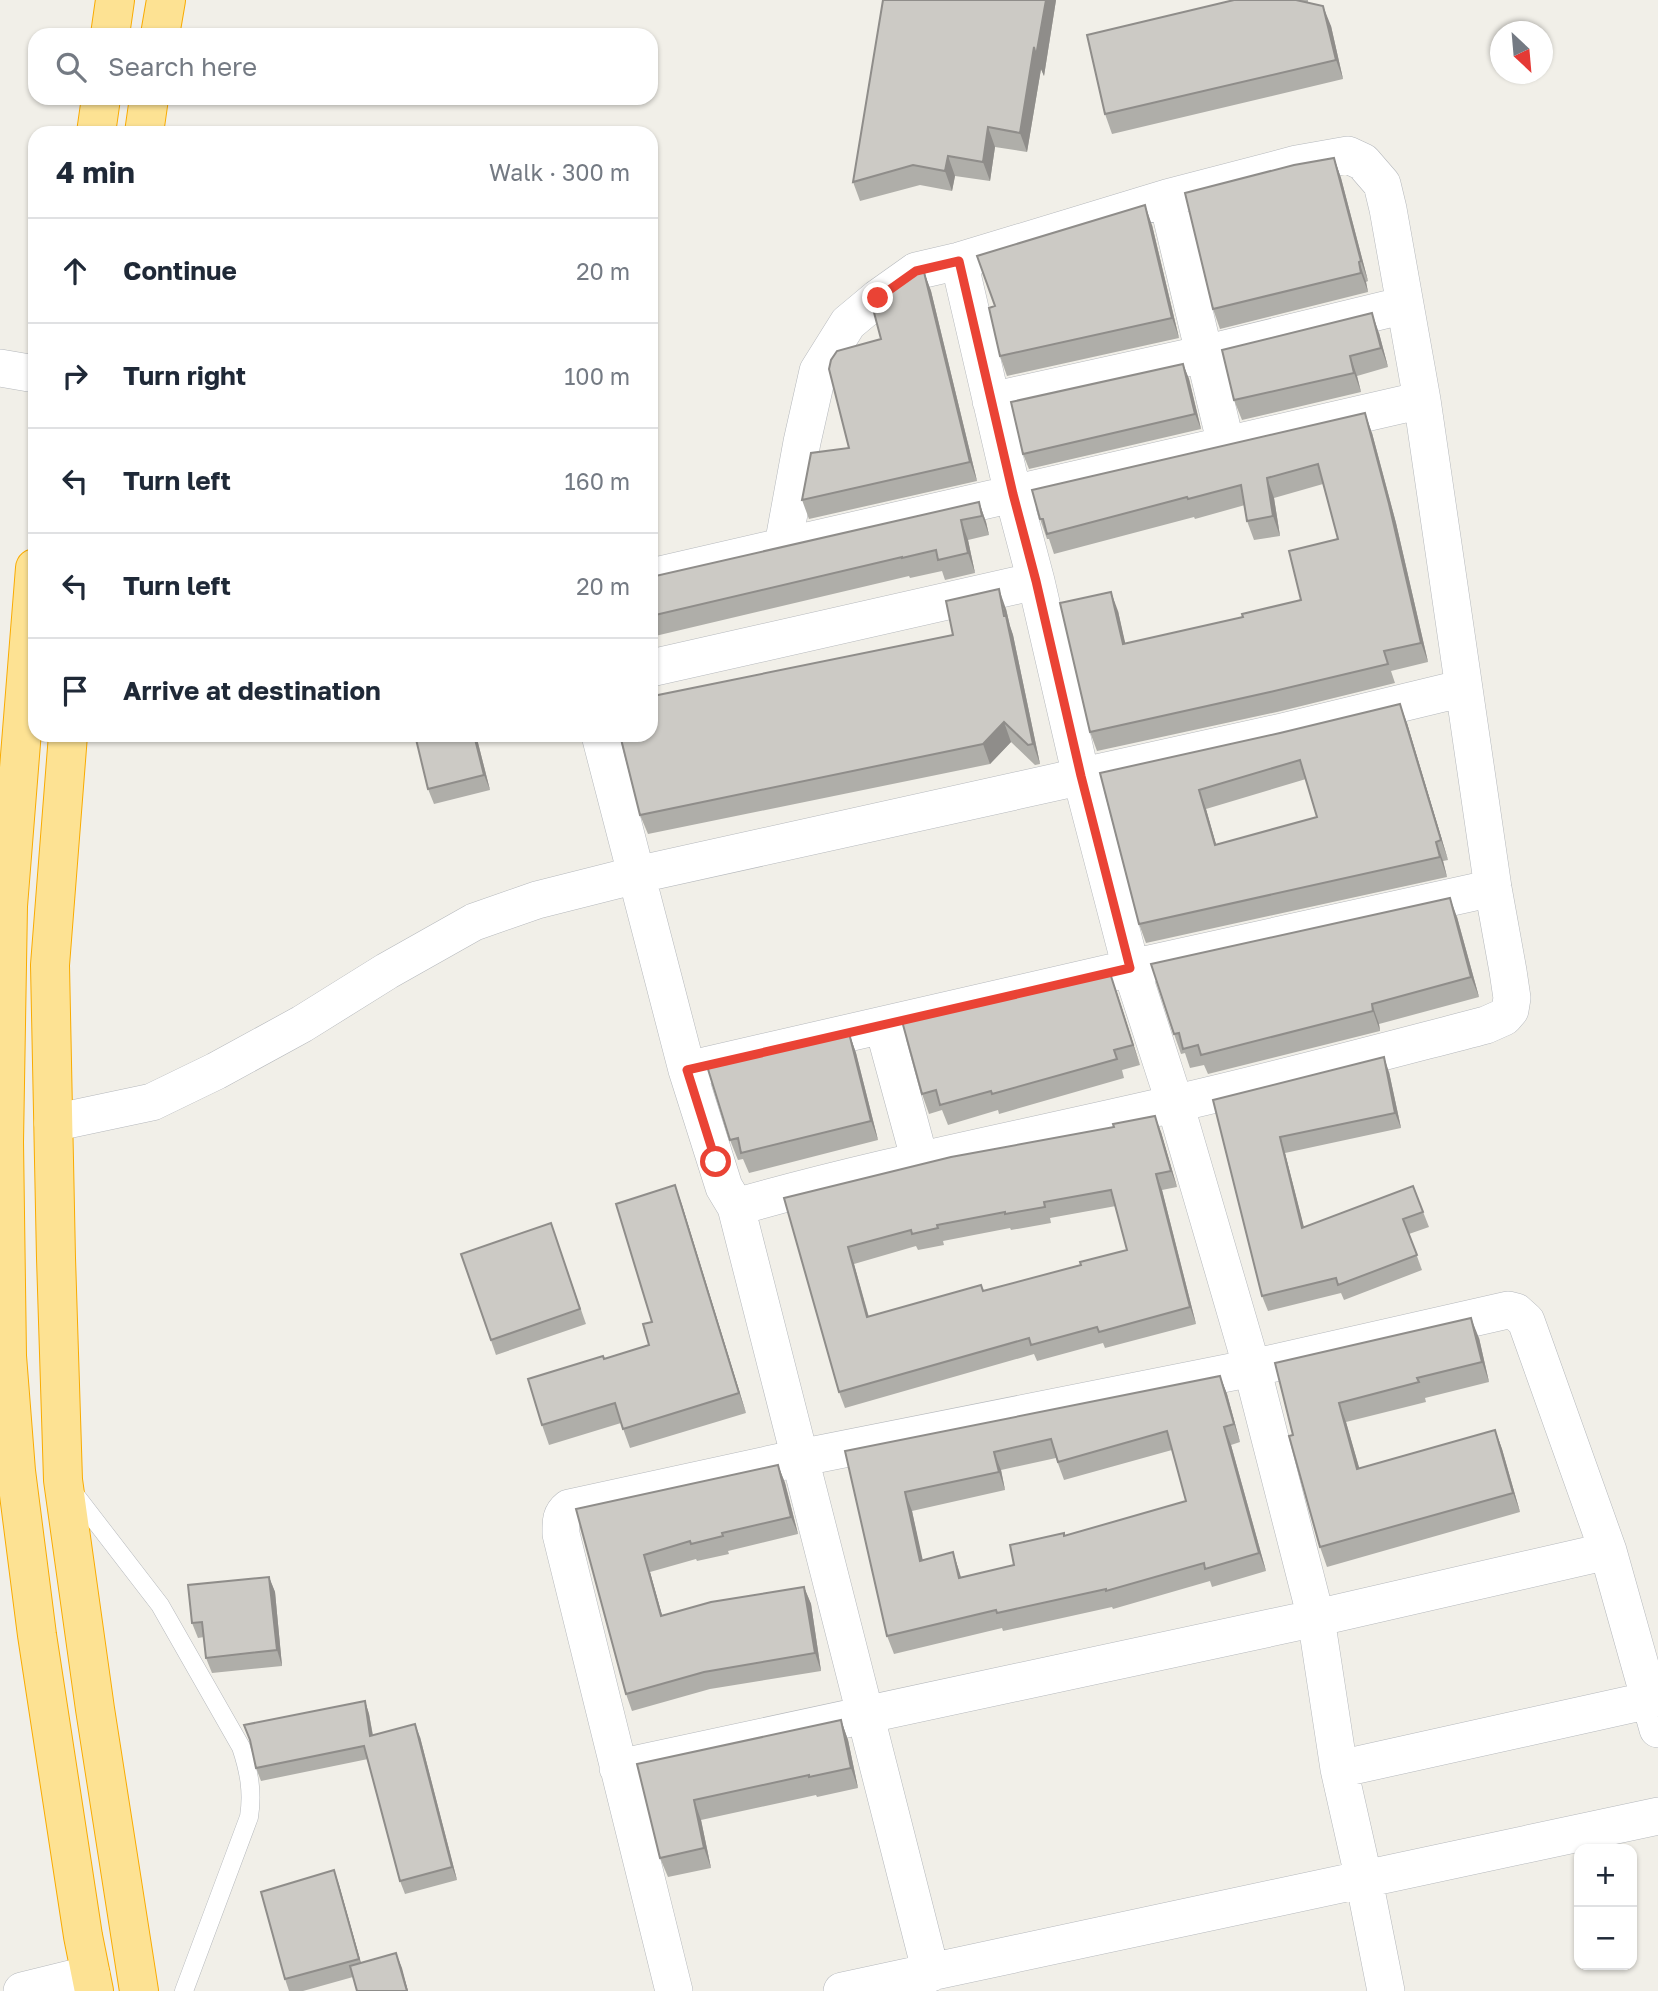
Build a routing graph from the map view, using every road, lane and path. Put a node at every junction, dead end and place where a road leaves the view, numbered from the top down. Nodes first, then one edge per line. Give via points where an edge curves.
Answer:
1 (115, 0) edge
2 (166, 0) edge
3 (111, 28) edge
4 (161, 28) edge
5 (100, 105) edge
6 (148, 105) edge
7 (97, 126) edge
8 (145, 126) edge
9 (1167, 198) junction
10 (959, 261) junction
11 (1405, 305) junction
12 (1204, 354) junction
13 (0, 368) edge
14 (28, 373) edge
15 (1422, 400) junction
16 (991, 401) junction
17 (1226, 445) junction
18 (1013, 494) junction
19 (783, 546) junction
20 (658, 575) edge
21 (1036, 581) junction
22 (28, 656) edge
23 (658, 666) edge
24 (1464, 688) junction
25 (67, 742) edge
26 (602, 742) edge
27 (1081, 776) junction
28 (636, 875) junction
29 (1493, 888) junction
30 (1130, 968) junction
31 (883, 1025) junction
32 (687, 1070) junction
33 (1175, 1104) junction
34 (53, 1123) junction
35 (920, 1161) junction
36 (736, 1207) junction
37 (1251, 1368) junction
38 (799, 1458) junction
39 (8, 1470) edge
40 (63, 1480) junction
41 (1608, 1551) junction
42 (1316, 1618) junction
43 (865, 1714) junction
44 (1654, 1714) edge
45 (618, 1768) junction
46 (1339, 1769) junction
47 (1658, 1816) edge
48 (1364, 1880) junction
49 (930, 1973) junction
50 (92, 1982) edge
51 (22, 1991) edge
52 (139, 1991) edge
53 (184, 1991) edge
54 (674, 1991) edge
55 (842, 1991) edge
56 (1386, 1991) edge

1 - 3 highway
2 - 4 highway
5 - 7 highway
6 - 8 highway
9 - 10 street
9 - 11 street via 1348,155 1363,162 1382,184
9 - 12 street
10 - 16 street
10 - 19 street via 916,271 878,298 848,323 818,371
11 - 12 street
11 - 15 street
12 - 16 street
12 - 17 street
13 - 14 street
15 - 17 street
15 - 24 street
16 - 18 street
17 - 18 street
18 - 19 street
18 - 21 street
19 - 20 street
21 - 23 street
21 - 27 street
22 - 39 highway via 8,906 4,1142
24 - 27 street
24 - 29 street
25 - 34 highway via 50,965
26 - 28 street
27 - 28 street
27 - 30 street
28 - 32 street
28 - 34 street via 537,900 474,922 302,1024 152,1102
29 - 30 street
29 - 33 street via 1512,998 1504,1017
30 - 31 street
30 - 33 street
31 - 32 street
31 - 35 street
32 - 36 street via 724,1187
33 - 35 street
33 - 37 street
34 - 40 highway
35 - 36 street
36 - 38 street
37 - 38 street
37 - 41 street via 1496,1312 1516,1312 1526,1321
37 - 42 street
38 - 43 street
38 - 45 street via 564,1512 561,1534
39 - 40 street
39 - 50 highway
40 - 52 highway
40 - 53 lane via 160,1605 242,1747 249,1770 249,1817
41 - 42 street
41 - 44 street
42 - 43 street
42 - 46 street
43 - 45 street
43 - 49 street
44 - 46 street
45 - 54 street
46 - 48 street
47 - 48 street
48 - 49 street
48 - 56 street
49 - 55 street
50 - 51 street

